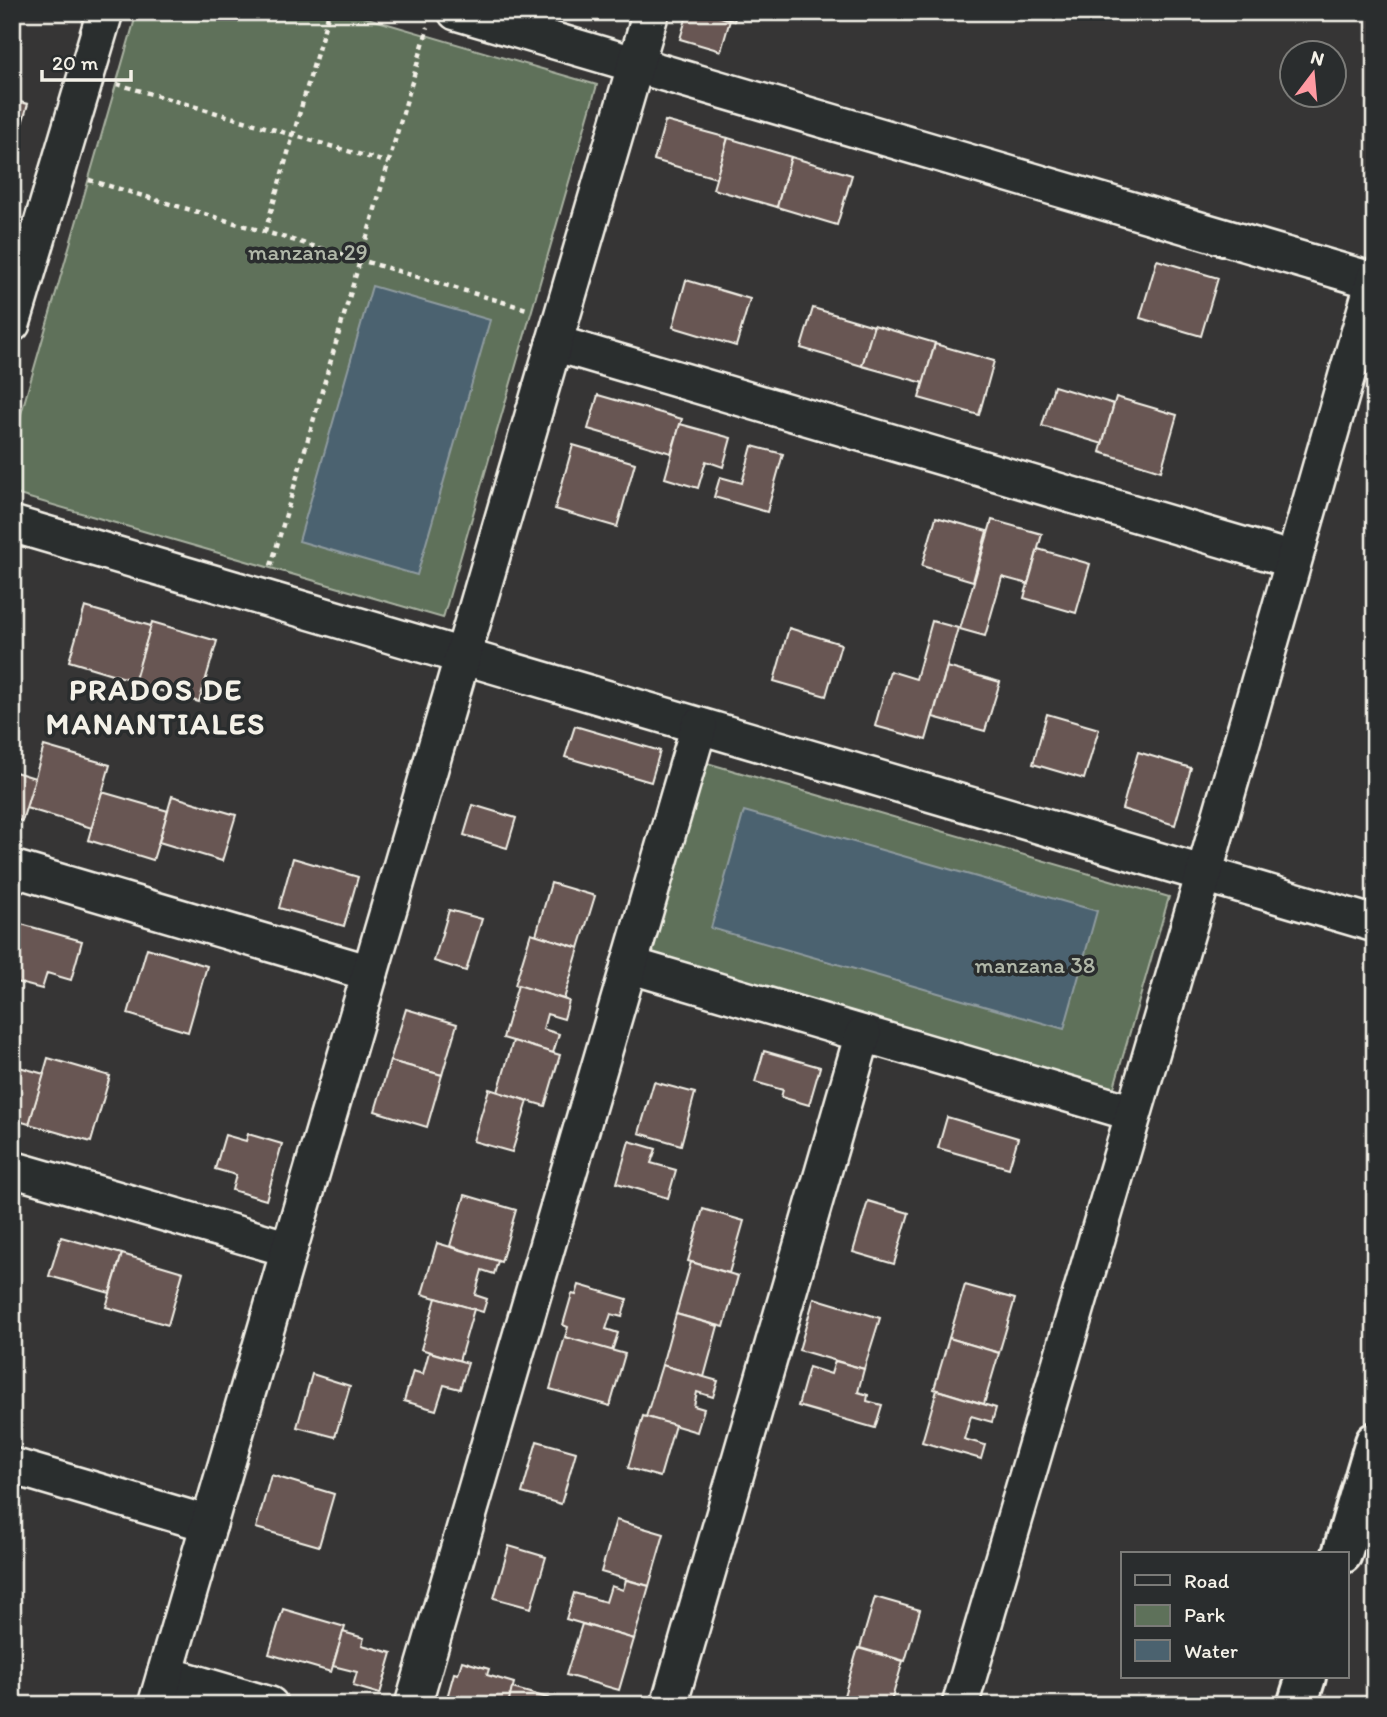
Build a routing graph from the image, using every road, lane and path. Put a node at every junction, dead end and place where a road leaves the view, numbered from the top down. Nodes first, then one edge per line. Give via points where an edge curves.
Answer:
1 (105, 12) edge
2 (329, 12) edge
3 (651, 12) edge
4 (442, 19) edge
5 (636, 65) junction
6 (86, 75) junction
7 (293, 135) junction
8 (388, 163) junction
9 (58, 171) junction
10 (265, 232) junction
11 (360, 260) junction
12 (1374, 279) edge
13 (12, 324) edge
14 (558, 331) junction
15 (12, 524) edge
16 (1293, 560) junction
17 (262, 597) junction
18 (463, 656) junction
19 (699, 726) junction
20 (12, 868) edge
21 (1204, 874) junction
22 (1375, 924) edge
23 (629, 965) junction
24 (370, 973) junction
25 (863, 1034) junction
26 (1133, 1113) junction
27 (12, 1169) edge
28 (289, 1249) junction
29 (1375, 1442) edge
30 (12, 1466) edge
31 (209, 1524) junction
32 (1343, 1552) edge
33 (1306, 1678) edge
34 (161, 1689) edge
35 (270, 1705) edge
36 (413, 1705) edge
37 (669, 1705) edge
38 (960, 1705) edge
39 (1297, 1705) edge

1 - 6 street
2 - 7 path
3 - 5 street
4 - 5 street
4 - 8 path
5 - 12 street
5 - 14 street
6 - 7 path
6 - 9 street
7 - 8 path
7 - 10 path
8 - 11 path
9 - 10 path
9 - 13 street
10 - 11 path
11 - 14 path
11 - 17 path
12 - 16 street
14 - 16 street
14 - 18 street
15 - 17 street
16 - 21 street
17 - 18 street
18 - 19 street
18 - 24 street
19 - 21 street
19 - 23 street
20 - 24 street
21 - 22 street
21 - 26 street
23 - 25 street
23 - 36 street
24 - 28 street
25 - 26 street
25 - 37 street
26 - 38 street
27 - 28 street
28 - 31 street
29 - 32 main road
30 - 31 street
31 - 34 street
33 - 39 main road
34 - 35 street

